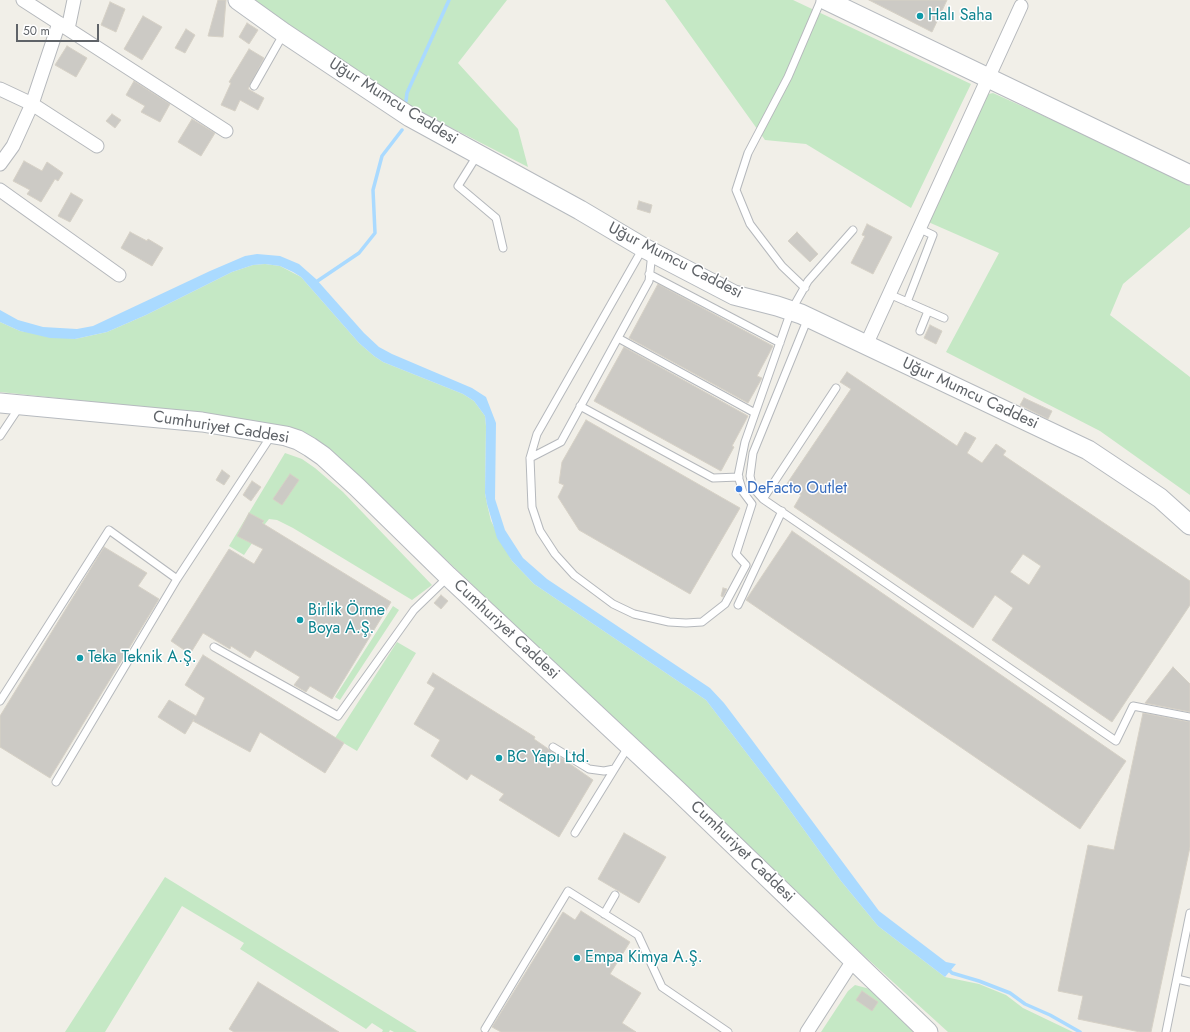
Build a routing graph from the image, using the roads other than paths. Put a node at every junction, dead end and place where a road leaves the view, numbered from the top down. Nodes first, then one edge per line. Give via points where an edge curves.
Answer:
1 (23, 0) edge
2 (74, 0) edge
3 (238, 0) edge
4 (821, 0) edge
5 (826, 0) edge
6 (1021, 6) dead end
7 (64, 26) junction
8 (284, 33) junction
9 (987, 76) junction
10 (254, 86) dead end
11 (0, 89) edge
12 (32, 104) junction
13 (226, 131) dead end
14 (97, 146) dead end
15 (478, 154) junction
16 (0, 164) edge
17 (1190, 176) edge
18 (0, 190) edge
19 (918, 228) junction
20 (853, 230) dead end
21 (503, 248) dead end
22 (648, 250) junction
23 (649, 274) junction
24 (119, 275) dead end
25 (805, 288) junction
26 (889, 294) junction
27 (907, 302) junction
28 (928, 311) junction
29 (800, 314) junction
30 (944, 318) dead end
31 (920, 331) dead end
32 (618, 338) junction
33 (780, 343) junction
34 (866, 345) junction
35 (836, 388) dead end
36 (0, 403) edge
37 (20, 405) junction
38 (580, 406) junction
39 (755, 413) junction
40 (272, 433) junction
41 (0, 436) edge
42 (530, 458) junction
43 (739, 477) junction
44 (763, 499) junction
45 (782, 511) junction
46 (1190, 525) edge
47 (448, 576) junction
48 (177, 579) junction
49 (738, 605) dead end
50 (214, 647) dead end
51 (0, 701) edge
52 (1190, 717) edge
53 (629, 746) junction
54 (553, 747) dead end
55 (614, 769) junction
56 (56, 782) dead end
57 (575, 833) dead end
58 (615, 895) dead end
59 (1190, 913) edge
60 (604, 914) junction
61 (854, 960) junction
62 (1177, 979) junction
63 (1190, 982) edge
64 (485, 1029) dead end
65 (728, 1032) edge
66 (807, 1032) edge
67 (928, 1032) edge
68 (1166, 1032) edge

1 - 7 street
2 - 7 street
3 - 8 street, Uğur Mumcu Caddesi
4 - 25 lane via 788,77 748,153 736,190 750,224 782,266
5 - 9 street
6 - 9 street
7 - 12 street
7 - 13 street
8 - 10 lane
8 - 15 street, Uğur Mumcu Caddesi via 410,116
9 - 17 street
9 - 19 street
11 - 12 street
12 - 14 street
12 - 16 street via 13,146
15 - 21 lane via 458,186 496,218
15 - 22 street, Uğur Mumcu Caddesi
18 - 24 street
19 - 26 street
19 - 27 lane via 933,235
20 - 25 lane
22 - 23 lane
22 - 29 street, Uğur Mumcu Caddesi via 734,295
22 - 42 lane via 537,434
23 - 32 lane via 649,281
23 - 33 lane
25 - 29 lane
26 - 27 lane
26 - 34 street
27 - 28 lane
28 - 30 lane
28 - 31 lane
29 - 33 lane
29 - 34 street, Uğur Mumcu Caddesi
29 - 44 lane via 753,453 750,476 753,488
32 - 38 lane
32 - 39 lane
33 - 39 lane
34 - 46 street, Uğur Mumcu Caddesi via 1088,450 1160,498
35 - 44 lane
36 - 37 street, Cumhuriyet Caddesi
37 - 40 street, Cumhuriyet Caddesi via 202,422
37 - 41 lane
38 - 42 lane via 561,442
38 - 43 lane via 714,478
39 - 43 lane via 745,442
40 - 47 street, Cumhuriyet Caddesi via 298,440 323,456
40 - 48 lane
42 - 43 lane via 532,507 540,531 555,554 574,575 613,604 634,614 686,623 702,622 725,604 746,565 736,554 752,504 743,492
44 - 45 lane
45 - 49 lane
45 - 52 lane via 1116,741 1133,706
47 - 50 lane via 406,620 338,716
47 - 53 street, Cumhuriyet Caddesi
48 - 51 lane via 109,530
48 - 56 lane
53 - 55 lane
53 - 61 street, Cumhuriyet Caddesi
54 - 55 lane via 589,768 604,771
55 - 57 lane
58 - 60 lane
59 - 62 lane
60 - 64 lane via 568,891
60 - 65 lane via 638,935 662,987
61 - 66 street
61 - 67 street, Cumhuriyet Caddesi
62 - 63 lane
62 - 68 lane

